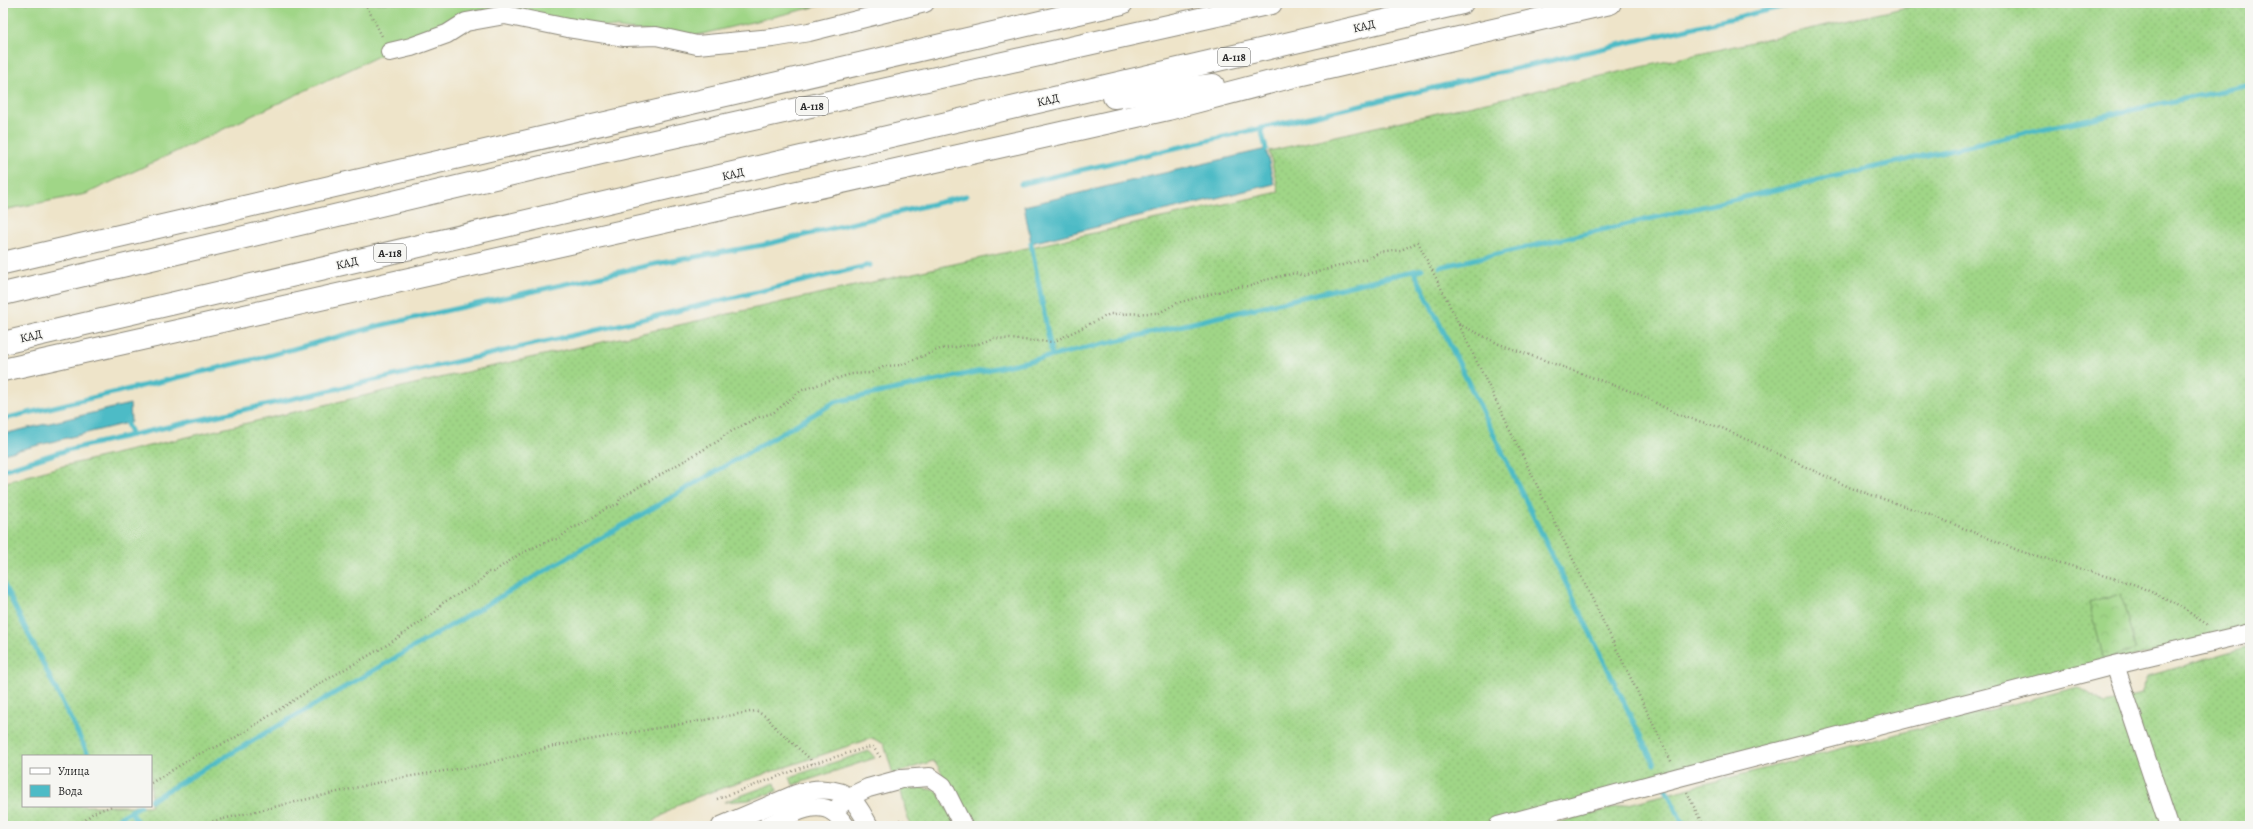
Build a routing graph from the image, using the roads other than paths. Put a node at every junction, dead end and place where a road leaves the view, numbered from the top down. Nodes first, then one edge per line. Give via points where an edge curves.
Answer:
1 (925, 3) edge
2 (1122, 3) edge
3 (1271, 3) edge
4 (1462, 3) edge
5 (1610, 3) edge
6 (390, 52) road end
7 (1298, 75) junction
8 (1006, 110) junction
9 (600, 153) junction
10 (268, 201) junction
11 (3, 263) edge
12 (3, 294) edge
13 (3, 343) edge
14 (3, 370) edge
15 (2250, 633) edge
16 (2114, 665) junction
17 (849, 797) junction
18 (833, 812) junction
19 (721, 826) edge
20 (767, 826) edge
21 (846, 826) edge
22 (869, 826) edge
23 (963, 826) edge
24 (1498, 826) edge
25 (2169, 826) edge

1 - 6 street via 809,32 697,45 656,36 625,37 505,15 466,22 446,34
2 - 10 highway
3 - 9 highway, А-118
4 - 8 highway, КАД / А-118
5 - 7 highway
7 - 8 highway
7 - 14 highway via 1168,109
8 - 13 highway, КАД / А-118
9 - 10 highway
9 - 12 highway, А-118
10 - 11 highway
15 - 16 street
16 - 24 street
16 - 25 street
17 - 18 street
17 - 19 street via 828,790 807,791
17 - 22 street
17 - 23 street via 888,782 930,777 943,786
18 - 20 street via 823,807 812,807
18 - 21 street

